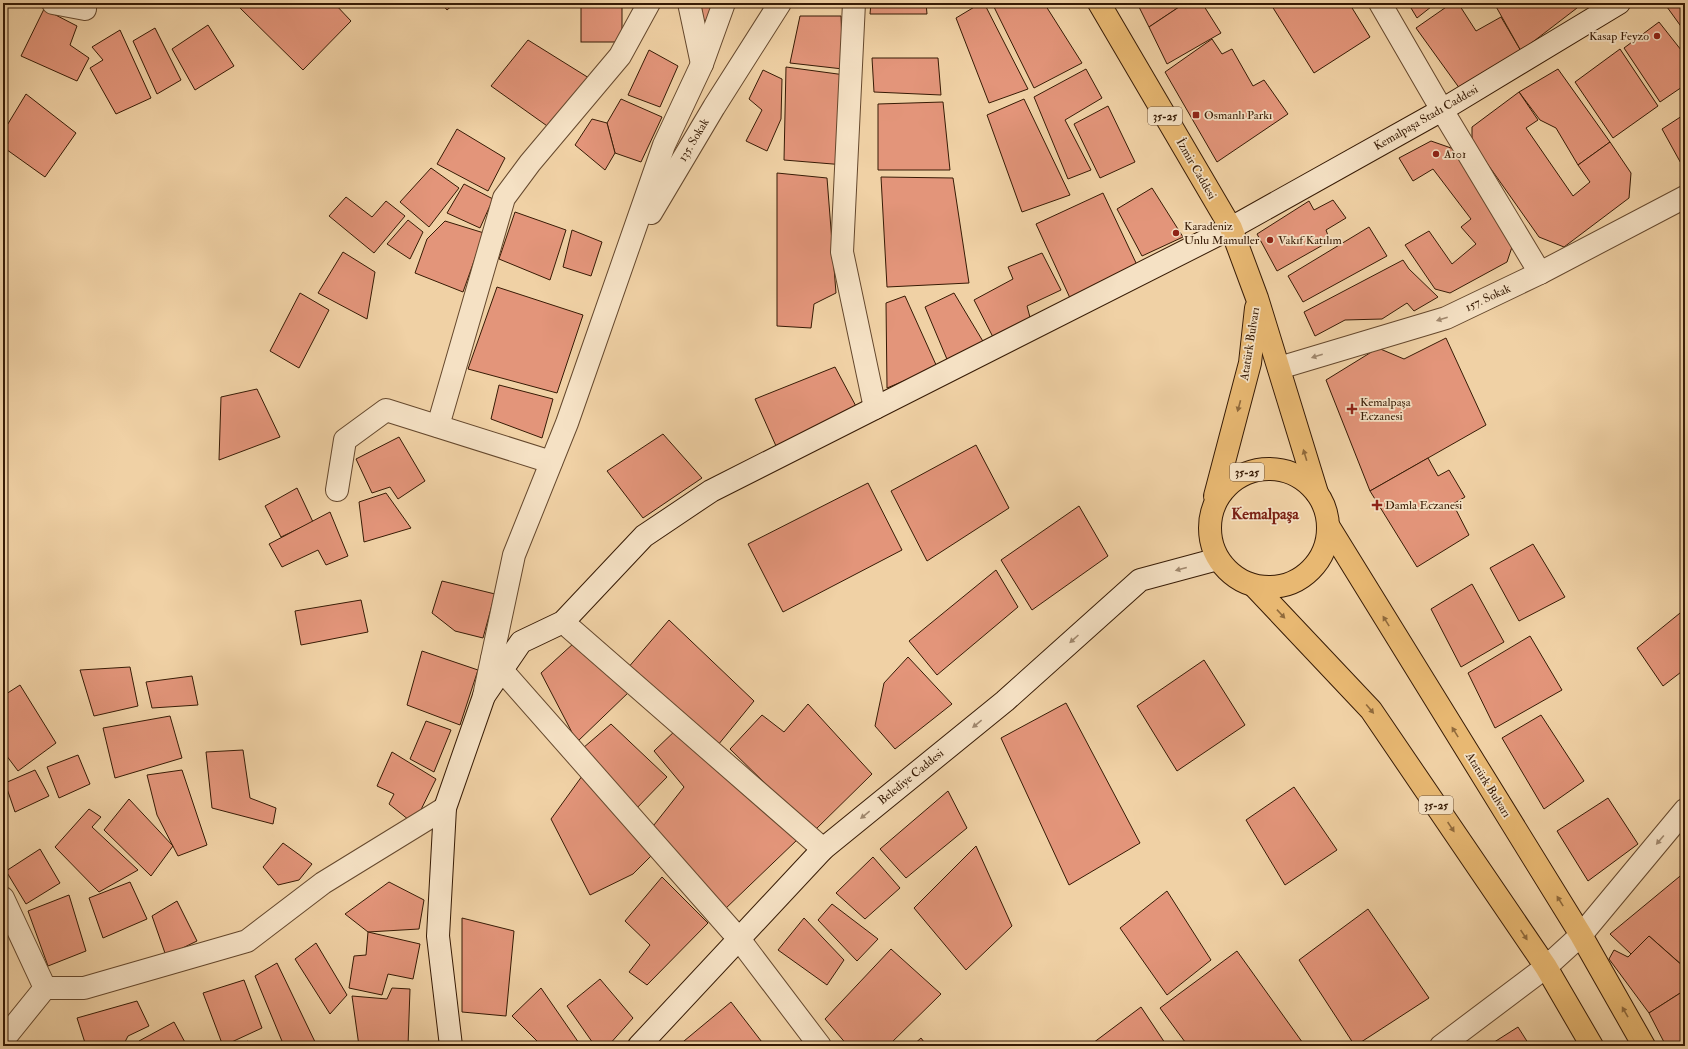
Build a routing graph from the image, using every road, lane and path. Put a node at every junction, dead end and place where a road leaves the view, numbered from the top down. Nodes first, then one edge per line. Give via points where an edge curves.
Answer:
1 (53, 3) edge
2 (649, 3) edge
3 (689, 3) edge
4 (724, 3) edge
5 (780, 3) edge
6 (854, 3) edge
7 (1099, 3) edge
8 (1380, 3) edge
9 (1620, 3) edge
10 (85, 9) dead end
11 (702, 64) junction
12 (1442, 110) junction
13 (1685, 198) edge
14 (1230, 228) junction
15 (1540, 273) junction
16 (617, 282) junction
17 (1257, 298) junction
18 (1279, 368) junction
19 (875, 408) junction
20 (438, 426) junction
21 (551, 462) junction
22 (337, 490) dead end
23 (1317, 493) junction
24 (1210, 516) junction
25 (1328, 527) junction
26 (1218, 559) junction
27 (1254, 586) junction
28 (563, 622) junction
29 (497, 665) junction
30 (445, 808) junction
31 (1685, 810) edge
32 (823, 849) junction
33 (3, 898) edge
34 (1581, 935) junction
35 (739, 938) junction
36 (1546, 967) junction
37 (45, 988) junction
38 (3, 1040) edge
39 (451, 1046) edge
40 (639, 1046) edge
41 (820, 1046) edge
42 (1441, 1046) edge
43 (1592, 1046) edge
44 (1644, 1046) edge

1 - 10 street
2 - 20 street via 620,56 530,163 504,198
3 - 11 street
4 - 11 street
5 - 16 street, 135. Sokak via 652,210
6 - 19 street via 842,252
7 - 14 main road, İzmir Caddesi / 35-25
8 - 12 street
9 - 12 street, Kemalpaşa Stadı Caddesi
11 - 16 street via 664,145
12 - 14 street, Kemalpaşa Stadı Caddesi
12 - 15 street
13 - 15 street, 157. Sokak
14 - 17 main road, İzmir Caddesi / 35-25
14 - 19 street, Kemalpaşa Stadı Caddesi
15 -> 18 street, 157. Sokak via 1446,318
16 - 21 street
17 - 18 main road, Atatürk Bulvarı / 35-25
17 -> 24 main road, Atatürk Bulvarı / 35-25 via 1250,363
23 -> 18 main road, Atatürk Bulvarı / 35-25
19 - 28 street, Kemalpaşa Stadı Caddesi via 711,491 644,536
20 - 21 street
20 - 22 street via 386,410 345,440
21 - 29 street via 514,555
23 - 24 main road, 35-25 via 1303,479 1285,470 1265,468 1246,472 1230,482 1217,497
23 - 25 main road, 35-25 via 1325,509
24 - 26 main road, 35-25 via 1209,531
25 - 27 main road, 35-25 via 1326,544 1321,556 1306,574 1290,583 1272,587
34 -> 25 main road, Atatürk Bulvarı / 35-25
26 - 27 main road, 35-25 via 1228,571
26 -> 32 street, Belediye Caddesi via 1140,580 1005,701
27 -> 36 main road, 35-25 via 1371,710
28 - 29 street via 521,642
28 - 32 street
29 - 30 street
29 - 35 street
30 - 37 street via 323,883 247,941 84,988
30 - 39 street via 438,936
31 -> 34 street
32 - 35 street, Belediye Caddesi
33 - 37 street
34 - 36 street
44 -> 34 main road, Atatürk Bulvarı / 35-25
35 - 40 street, Belediye Caddesi
35 - 41 street
36 - 42 street
36 - 43 main road, 35-25
37 - 38 street

